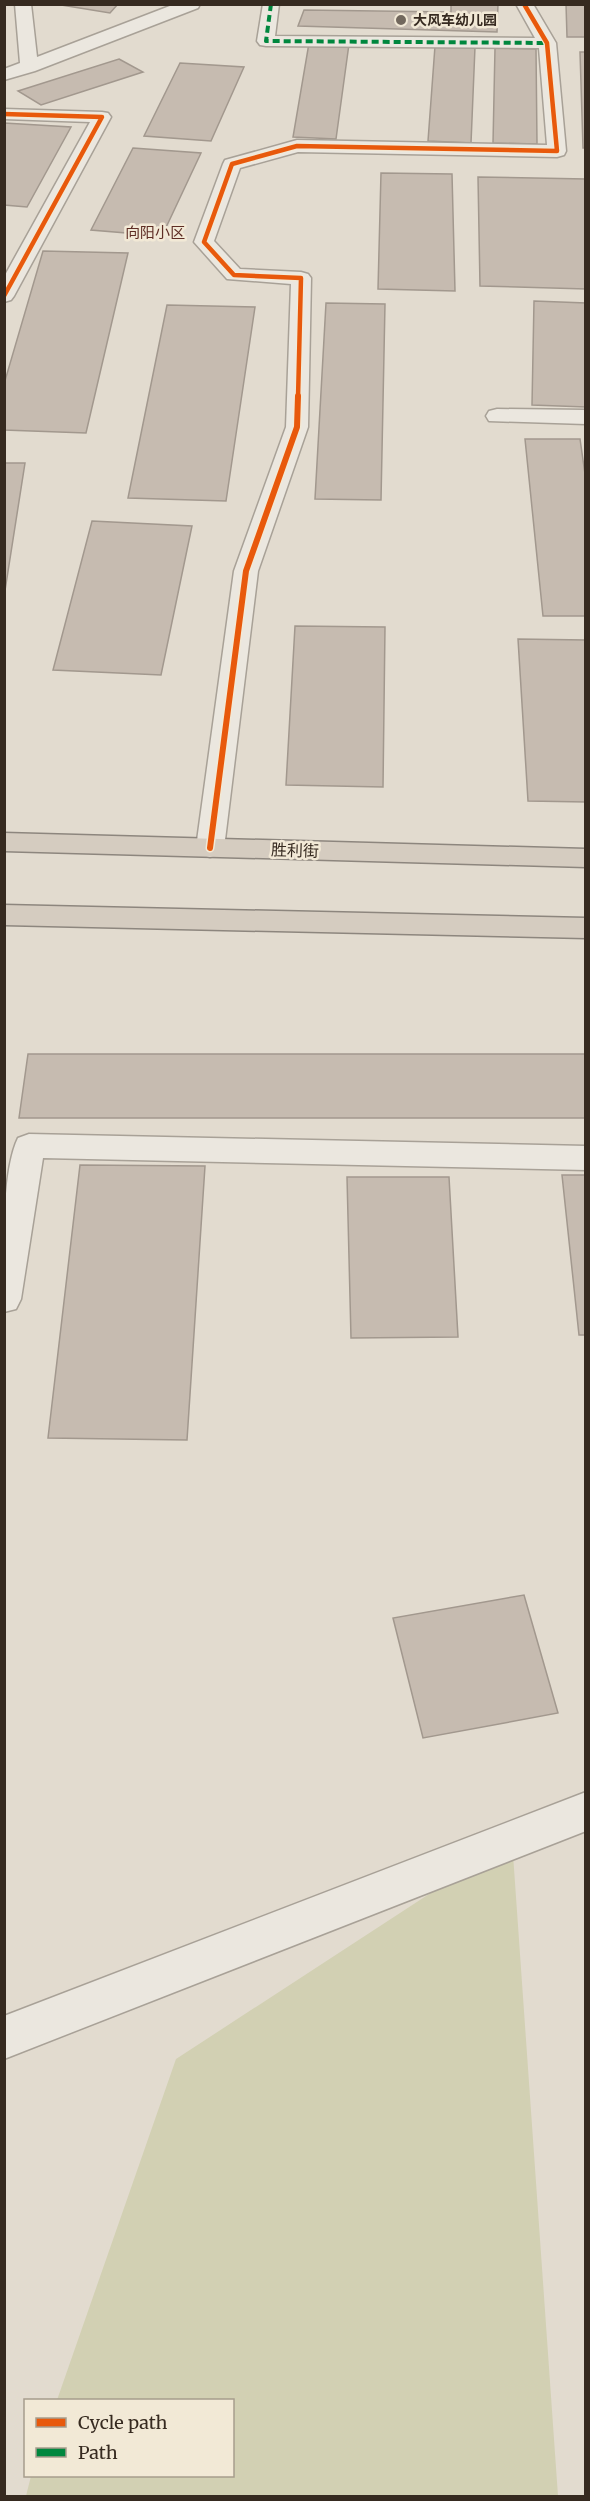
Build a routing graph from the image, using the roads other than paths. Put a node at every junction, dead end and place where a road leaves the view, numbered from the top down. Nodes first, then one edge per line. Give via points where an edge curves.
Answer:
1 (23, 4) edge
2 (192, 4) edge
3 (271, 4) edge
4 (524, 4) edge
5 (547, 43) junction
6 (29, 67) junction
7 (4, 75) edge
8 (4, 114) edge
9 (4, 296) edge
10 (497, 416) dead end
11 (585, 417) edge
12 (4, 842) edge
13 (210, 848) junction
14 (585, 858) edge
15 (4, 915) edge
16 (585, 928) edge
17 (585, 1158) edge
18 (4, 1299) edge
19 (585, 1811) edge
20 (4, 2038) edge

1 - 6 street
2 - 6 street
3 - 5 street via 266,41
4 - 5 street
5 - 13 street via 557,151 297,146 232,164 204,242 234,275 301,278 297,428 246,571
6 - 7 street
8 - 9 street via 102,117
10 - 11 street
12 - 13 highway, 胜利街
13 - 14 highway, 胜利街
15 - 16 highway
17 - 18 street via 28,1146
19 - 20 street

